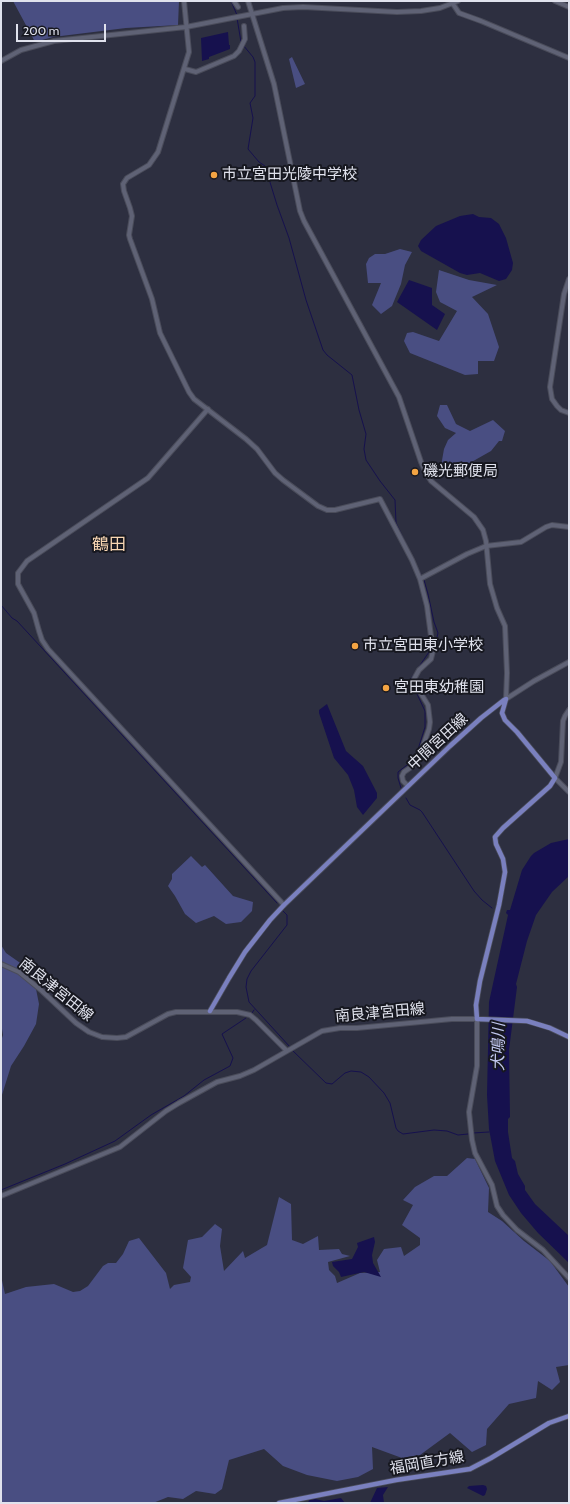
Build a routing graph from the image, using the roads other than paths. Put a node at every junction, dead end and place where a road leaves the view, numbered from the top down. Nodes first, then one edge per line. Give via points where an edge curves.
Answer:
1 (184, 1) edge
2 (234, 1) edge
3 (248, 1) edge
4 (458, 1) edge
5 (555, 1) edge
6 (452, 4) junction
7 (238, 7) dead end
8 (569, 7) edge
9 (252, 14) junction
10 (244, 26) dead end
11 (186, 27) junction
12 (569, 58) edge
13 (1, 61) edge
14 (185, 69) junction
15 (569, 279) edge
16 (208, 409) junction
17 (569, 413) edge
18 (569, 527) edge
19 (486, 546) junction
20 (421, 579) junction
21 (569, 662) edge
22 (506, 699) junction
23 (569, 710) edge
24 (555, 778) junction
25 (408, 786) junction
26 (569, 792) edge
27 (284, 905) junction
28 (1, 964) edge
29 (210, 1011) junction
30 (479, 1020) junction
31 (569, 1037) edge
32 (287, 1052) junction
33 (1, 1196) edge
34 (569, 1278) edge
35 (569, 1416) edge
36 (279, 1503) edge

1 - 11 street
2 - 7 street
3 - 9 street
4 - 6 street
5 - 8 street
6 - 9 street via 421,11 302,7
6 - 12 street via 459,13
9 - 11 street
9 - 19 street via 274,84 304,222 399,397 426,473 431,481 474,517 483,530
10 - 14 street via 245,39 234,56 196,72
11 - 13 street via 54,41 21,50
11 - 14 street via 189,48
14 - 16 street via 158,152 149,165 127,178 124,191 132,216 130,239 152,299 160,333 188,392
15 - 17 street via 564,294 550,387 552,399 557,406
16 - 20 street via 257,448 283,480 323,508 335,510 380,499
16 - 27 street via 148,478 27,561 18,573 18,584 34,613 42,640 48,649
18 - 19 street via 552,525 521,542
19 - 20 street
19 - 22 street via 490,584 505,627
20 - 25 street via 433,651 431,659 418,670 414,679 428,705 430,722 419,757 402,776
21 - 22 street
22 - 24 main road via 502,713 505,720
22 - 25 main road, 中間宮田線 via 468,730
23 - 24 street via 563,721 561,762
24 - 26 street
24 - 30 main road via 550,786 495,837 505,872 480,981 476,1005
25 - 27 main road, 中間宮田線
27 - 29 main road, 中間宮田線 via 245,952
28 - 29 street, 南良津宮田線 via 19,972 80,1026 102,1037 126,1037 176,1012
29 - 32 street, 南良津宮田線 via 250,1015
30 - 31 main road via 524,1021 550,1028
30 - 32 street, 南良津宮田線 via 452,1019 331,1029 310,1037
30 - 34 street via 477,1066 469,1112 475,1152 492,1185 497,1206 503,1215 517,1230 543,1250
32 - 33 street via 254,1070 217,1082 185,1099 120,1147
35 - 36 main road, 福岡直方線 via 549,1423 470,1469 396,1480

